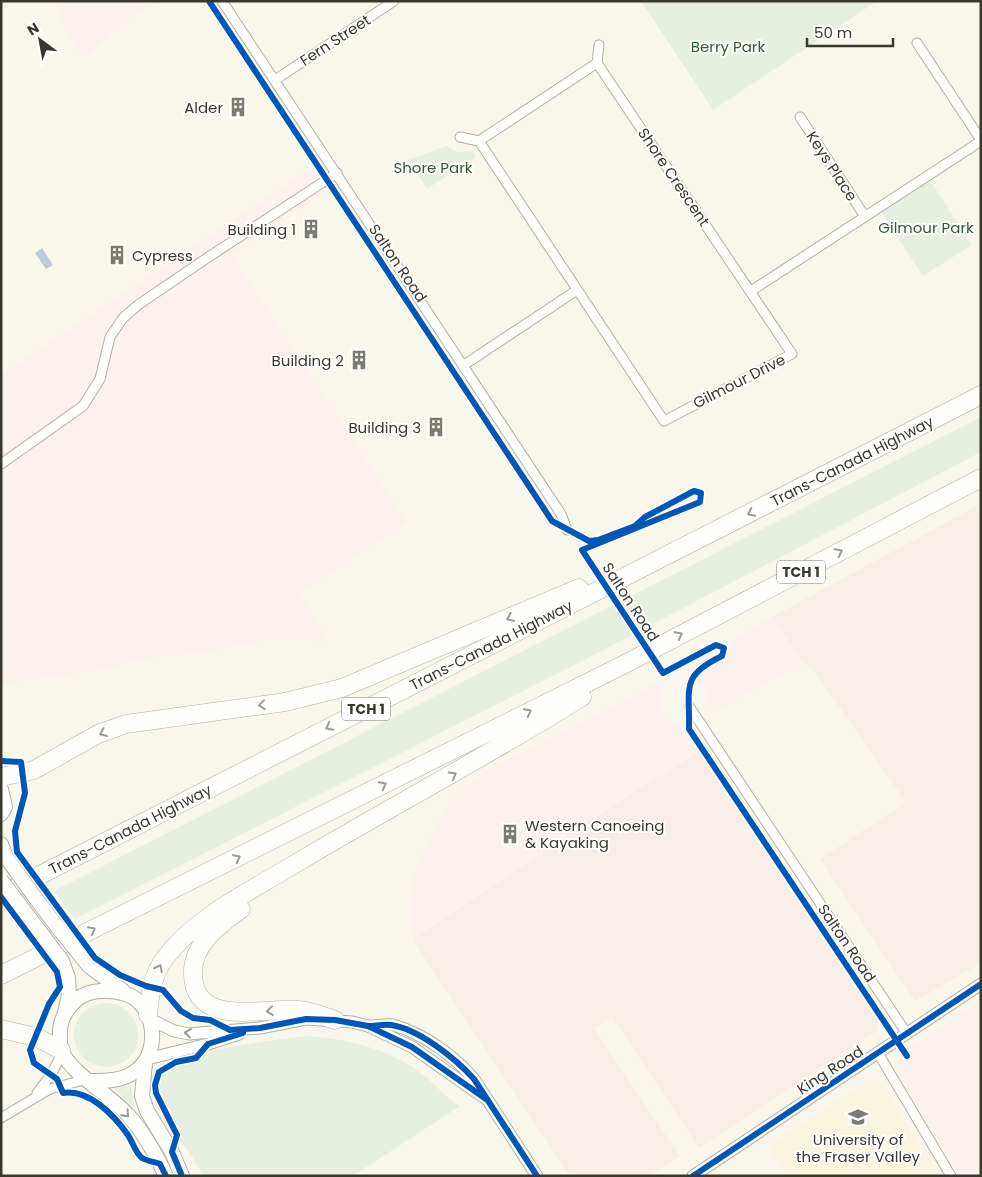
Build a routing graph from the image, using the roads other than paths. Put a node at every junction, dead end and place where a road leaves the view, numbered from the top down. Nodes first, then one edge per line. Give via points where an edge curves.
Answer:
1 (222, 1) edge
2 (394, 1) edge
3 (917, 43) dead end
4 (599, 45) dead end
5 (597, 63) junction
6 (275, 80) junction
7 (800, 117) dead end
8 (460, 137) dead end
9 (981, 140) edge
10 (479, 142) junction
11 (336, 173) junction
12 (864, 215) junction
13 (577, 290) junction
14 (751, 291) junction
15 (464, 365) junction
16 (981, 395) edge
17 (1, 464) edge
18 (981, 478) edge
19 (732, 523) junction
20 (567, 530) dead end
21 (621, 666) junction
22 (690, 706) dead end
23 (1, 777) edge
24 (1, 789) edge
25 (3, 810) edge
26 (1, 828) edge
27 (334, 841) junction
28 (4, 851) edge
29 (1, 880) edge
30 (1, 894) edge
31 (1, 975) edge
32 (981, 984) edge
33 (127, 995) junction
34 (64, 1013) junction
35 (149, 1017) junction
36 (335, 1020) junction
37 (260, 1028) junction
38 (1, 1029) edge
39 (907, 1034) junction
40 (61, 1051) junction
41 (878, 1053) junction
42 (146, 1061) junction
43 (89, 1080) junction
44 (36, 1096) junction
45 (1, 1118) edge
46 (166, 1176) edge
47 (182, 1176) edge
48 (537, 1176) edge
49 (692, 1176) edge
50 (951, 1176) edge

1 - 6 street, Salton Road
2 - 6 street, Fern Street
3 - 9 street
4 - 5 street
5 - 10 street
5 - 14 street, Shore Crescent
6 - 11 street, Salton Road
7 - 12 street, Keys Place
8 - 10 street
9 - 12 street
10 - 13 street
11 - 15 street, Salton Road
11 - 17 street via 128,314 110,337 100,379 82,406
12 - 14 street
13 - 14 street, Gilmour Drive via 664,421 792,354
13 - 15 street
15 - 20 street, Salton Road via 561,514
16 -> 19 highway, Trans-Canada Highway / TCH 1
21 -> 18 highway, TCH 1
19 -> 23 highway via 326,694 126,724 98,734 34,770
19 -> 30 highway, Trans-Canada Highway / TCH 1
27 -> 21 highway via 510,742 598,687
31 -> 21 highway, TCH 1
22 - 39 street, Salton Road
24 - 25 main road
25 - 26 main road
35 -> 27 highway via 151,987 157,971 181,940 220,909
36 -> 27 highway via 297,1010 248,1013 218,1009 201,997 193,976 193,964 199,949 216,928 307,866
28 - 33 main road, bridge via 37,900 89,966
29 - 34 main road, bridge via 62,960 69,995
32 - 39 street, King Road
33 - 34 main road via 100,990 76,1000
33 - 35 main road via 144,1008
34 - 40 main road
37 -> 35 street via 189,1034 174,1031
35 - 42 main road via 151,1047
36 - 37 street via 306,1020
36 - 48 street via 368,1026 391,1025 417,1035 463,1067
37 - 42 street
38 - 40 highway via 36,1037
39 - 41 street, King Road
40 - 43 main road via 72,1066
40 - 44 street via 51,1075
41 - 49 street, King Road
41 - 50 street
42 - 43 main road via 128,1076 115,1080
42 - 47 main road via 142,1096
43 - 44 street via 60,1085
43 -> 46 main road via 142,1132
44 - 45 street

